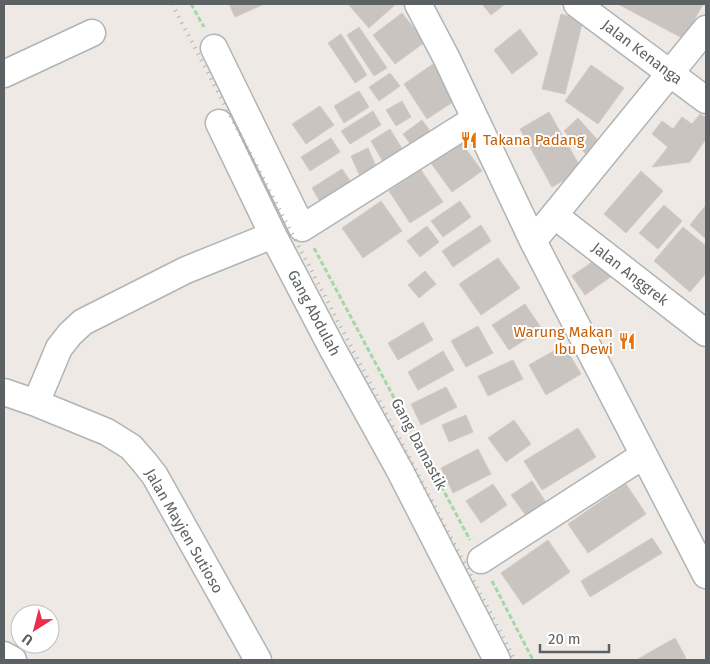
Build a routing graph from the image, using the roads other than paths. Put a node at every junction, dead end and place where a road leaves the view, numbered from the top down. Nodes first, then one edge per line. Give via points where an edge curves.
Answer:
1 (418, 4) edge
2 (578, 4) edge
3 (706, 29) edge
4 (92, 33) dead end
5 (214, 48) dead end
6 (670, 73) junction
7 (4, 74) edge
8 (706, 100) edge
9 (474, 119) junction
10 (220, 123) dead end
11 (554, 215) junction
12 (273, 235) junction
13 (533, 241) junction
14 (706, 333) edge
15 (4, 392) edge
16 (36, 403) junction
17 (644, 455) junction
18 (482, 560) road end
19 (706, 575) edge
20 (4, 655) edge
21 (13, 660) edge
22 (258, 660) edge
23 (497, 660) edge

1 - 9 street
2 - 6 street, Jalan Kenanga
3 - 6 street
4 - 7 street
5 - 9 street via 302,228
6 - 8 street, Jalan Kenanga
6 - 11 street
9 - 13 street
10 - 12 street, Gang Abdulah
11 - 13 street
11 - 14 street, Jalan Anggrek
12 - 16 street via 186,270 83,322 59,348
12 - 23 street, Gang Abdulah
13 - 17 street
15 - 16 street, Jalan Mayjen Sutioso
16 - 22 street, Jalan Mayjen Sutioso via 107,432 131,447 145,463
17 - 18 street
17 - 19 street
20 - 21 street

